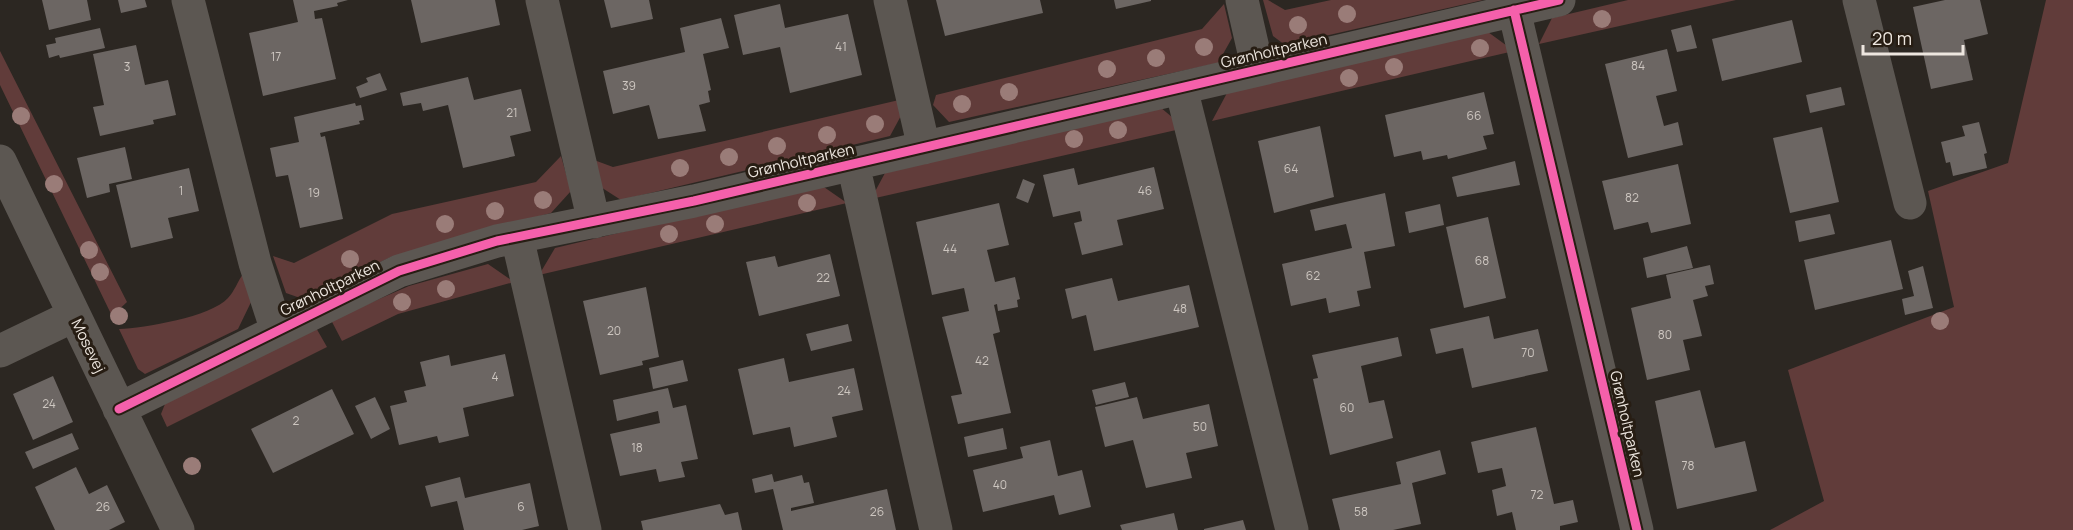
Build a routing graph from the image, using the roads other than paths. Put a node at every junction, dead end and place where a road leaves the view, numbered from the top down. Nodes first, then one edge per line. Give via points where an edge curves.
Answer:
1 (188, 0) edge
2 (542, 0) edge
3 (890, 0) edge
4 (1242, 0) edge
5 (1558, 0) edge
6 (1859, 0) edge
7 (1514, 10) junction
8 (1258, 70) junction
9 (1181, 88) junction
10 (924, 148) junction
11 (0, 161) edge
12 (853, 164) junction
13 (1910, 203) dead end
14 (594, 222) junction
15 (517, 237) junction
16 (73, 316) junction
17 (277, 331) junction
18 (0, 351) edge
19 (119, 409) junction
20 (178, 530) edge
21 (585, 530) edge
22 (936, 530) edge
23 (1292, 530) edge
24 (1637, 530) edge

1 - 17 street, Grønholtparken via 255,263
2 - 14 street
3 - 10 street
4 - 8 street, Grønholtparken
5 - 7 street, Grønholtparken
6 - 13 street
7 - 8 street, Grønholtparken
7 - 24 street, Grønholtparken
8 - 9 street, Grønholtparken
9 - 10 street, Grønholtparken
9 - 23 street
10 - 12 street, Grønholtparken
11 - 16 street, Mosevej
12 - 14 street, Grønholtparken
12 - 22 street, Grønholtparken
14 - 15 street, Grønholtparken
15 - 17 street, Grønholtparken via 399,271
15 - 21 street
16 - 18 street
16 - 19 street, Mosevej
17 - 19 street, Grønholtparken
19 - 20 street, Mosevej

